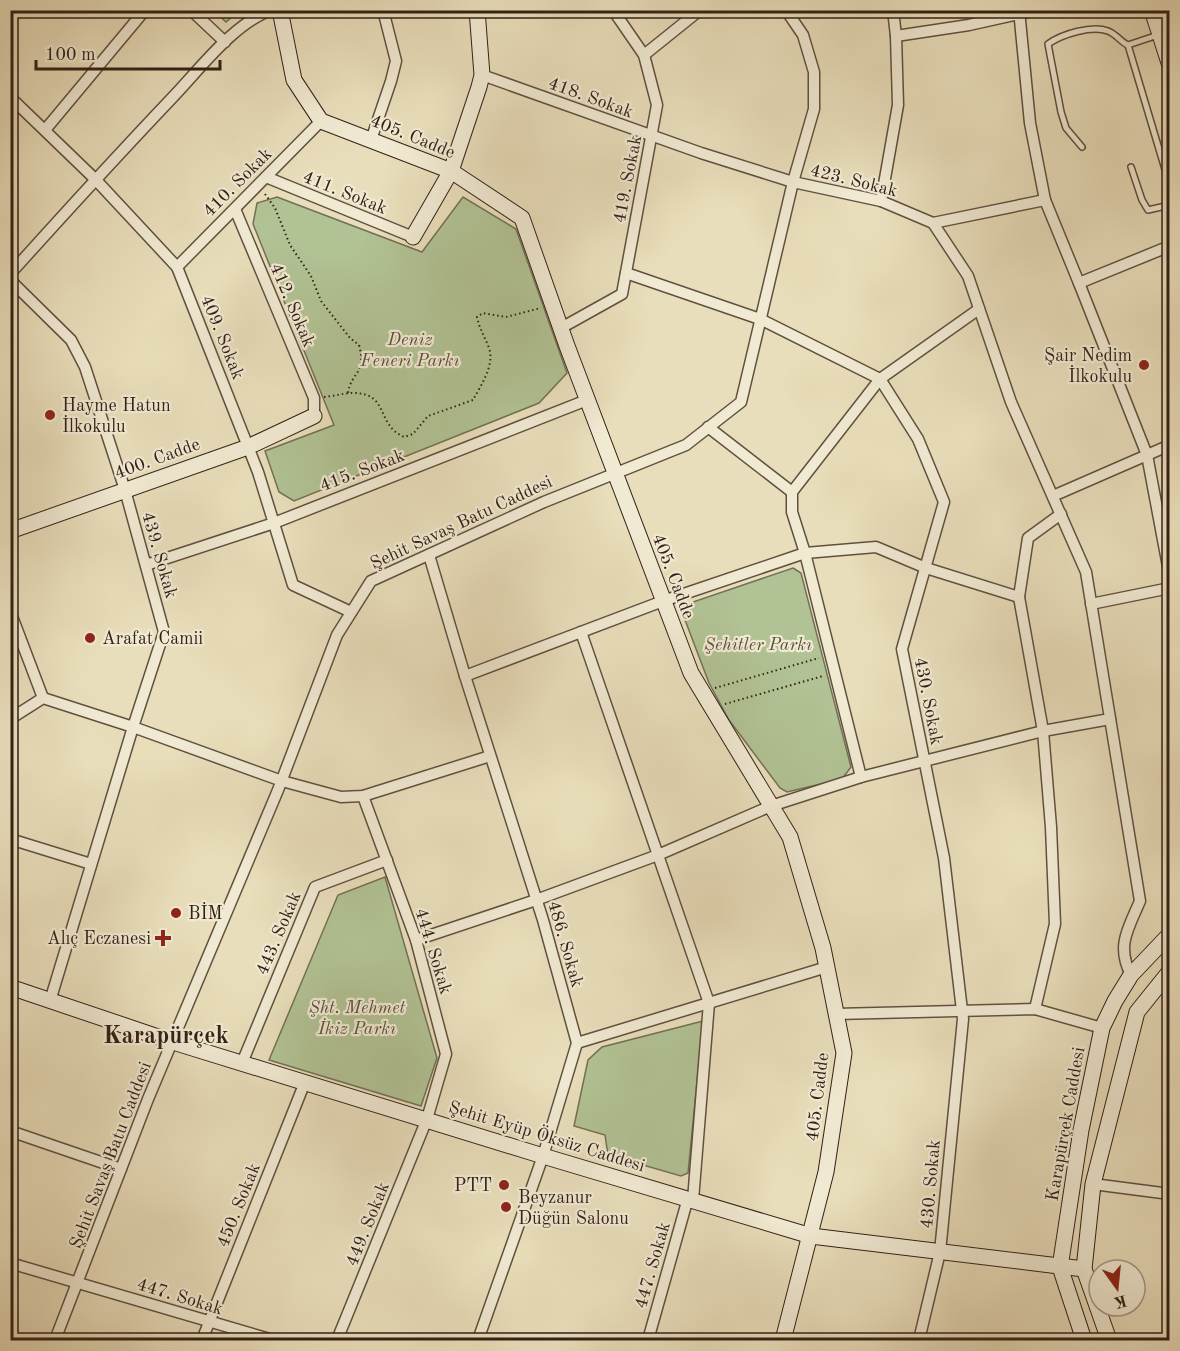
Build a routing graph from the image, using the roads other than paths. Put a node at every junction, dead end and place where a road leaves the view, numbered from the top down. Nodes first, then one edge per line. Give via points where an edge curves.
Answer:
1 (145, 10) edge
2 (191, 10) edge
3 (271, 10) edge
4 (280, 10) edge
5 (383, 10) edge
6 (477, 10) edge
7 (613, 10) edge
8 (700, 10) edge
9 (786, 10) edge
10 (893, 10) edge
11 (1037, 10) edge
12 (1152, 10) edge
13 (1019, 13) edge
14 (1160, 35) junction
15 (896, 36) junction
16 (225, 42) junction
17 (1128, 45) junction
18 (644, 55) junction
19 (1170, 66) edge
20 (482, 75) junction
21 (10, 97) edge
22 (321, 121) junction
23 (45, 130) junction
24 (652, 136) junction
25 (371, 140) junction
26 (1082, 147) dead end
27 (1131, 167) dead end
28 (451, 171) junction
29 (95, 179) junction
30 (262, 181) junction
31 (793, 182) junction
32 (1170, 186) edge
33 (1045, 200) junction
34 (881, 201) junction
35 (1170, 205) edge
36 (235, 208) junction
37 (933, 223) junction
38 (413, 237) joint
39 (1170, 246) edge
40 (177, 267) junction
41 (626, 273) junction
42 (10, 274) edge
43 (10, 279) edge
44 (1079, 283) junction
45 (979, 309) junction
46 (760, 319) junction
47 (561, 328) junction
48 (880, 379) junction
49 (587, 400) junction
50 (314, 416) joint
51 (708, 427) junction
52 (1170, 445) edge
53 (248, 447) junction
54 (1147, 455) junction
55 (614, 474) junction
56 (125, 490) junction
57 (792, 492) junction
58 (1053, 496) junction
59 (1061, 514) junction
60 (274, 523) junction
61 (10, 531) edge
62 (805, 553) junction
63 (429, 555) junction
64 (146, 565) junction
65 (926, 568) junction
66 (1170, 577) edge
67 (1170, 588) edge
68 (1019, 597) junction
69 (663, 602) junction
70 (1091, 604) junction
71 (10, 611) edge
72 (351, 612) junction
73 (581, 632) junction
74 (465, 676) junction
75 (43, 698) junction
76 (10, 719) edge
77 (1110, 719) junction
78 (133, 727) junction
79 (1043, 731) junction
80 (490, 756) junction
81 (925, 761) junction
82 (861, 777) junction
83 (282, 781) junction
84 (363, 796) junction
85 (771, 806) junction
86 (10, 839) edge
87 (658, 855) junction
88 (387, 860) junction
89 (91, 864) junction
90 (536, 900) junction
91 (1170, 934) edge
92 (416, 940) junction
93 (827, 967) junction
94 (1170, 971) edge
95 (1131, 975) junction
96 (10, 987) edge
97 (50, 1001) junction
98 (709, 1003) junction
99 (1035, 1009) junction
100 (962, 1011) junction
101 (836, 1014) junction
102 (1102, 1028) junction
103 (172, 1042) junction
104 (576, 1043) junction
105 (242, 1063) junction
106 (305, 1082) junction
107 (427, 1119) junction
108 (10, 1131) edge
109 (543, 1156) junction
110 (121, 1169) junction
111 (1093, 1184) junction
112 (1170, 1194) edge
113 (690, 1199) junction
114 (811, 1236) junction
115 (940, 1252) junction
116 (10, 1263) edge
117 (1060, 1267) junction
118 (1084, 1269) junction
119 (77, 1282) junction
120 (209, 1322) junction
121 (55, 1341) edge
122 (202, 1341) edge
123 (273, 1341) edge
124 (337, 1341) edge
125 (478, 1341) edge
126 (648, 1341) edge
127 (783, 1341) edge
128 (919, 1341) edge
129 (1084, 1341) edge
130 (1109, 1341) edge

1 - 23 street
2 - 16 street
3 - 16 street via 257,15
4 - 22 street via 294,80
5 - 25 street via 396,61
6 - 20 street
7 - 18 street, 419. Sokak
8 - 18 street
9 - 31 street, Şehit Savaş Batu Caddesi via 803,35 814,72 814,109
10 - 15 street
11 - 13 street
12 - 14 street
13 - 15 street
13 - 33 street via 1030,123
14 - 17 lane
14 - 19 street
15 - 34 street via 897,105
16 - 29 street
17 - 26 lane via 1108,32 1096,30 1048,44 1066,128
17 - 32 lane
18 - 24 street, 419. Sokak via 657,105
20 - 24 street, 418. Sokak
20 - 28 street
21 - 23 street, 409. Sokak
22 - 25 street, 405. Cadde
22 - 30 street, 410. Sokak
23 - 29 street, 409. Sokak
24 - 31 street, 418. Sokak
24 - 41 street, 419. Sokak
25 - 28 street, 405. Cadde
27 - 35 lane via 1148,210
28 - 38 street
28 - 47 street, 405. Cadde via 522,218
29 - 40 street, 409. Sokak
29 - 42 street
30 - 36 street, 410. Sokak
30 - 38 street, 411. Sokak
31 - 34 street, 423. Sokak
31 - 46 street, Şehit Savaş Batu Caddesi
33 - 37 street
33 - 44 street
34 - 37 street, 423. Sokak
36 - 40 street, 410. Sokak
36 - 50 street, 412. Sokak via 314,398
37 - 45 street via 968,276
39 - 44 street
40 - 53 street, 409. Sokak
41 - 46 street
41 - 47 street, 419. Sokak via 622,294
43 - 56 street, 439. Sokak via 71,340 85,367
44 - 54 street
45 - 48 street
45 - 58 street via 1011,402
46 - 48 street
46 - 51 street, Şehit Savaş Batu Caddesi via 741,402
47 - 49 street, 405. Cadde
48 - 57 street
48 - 65 street, 430. Sokak via 918,439 944,502
49 - 55 street, 405. Cadde
49 - 60 street, 415. Sokak
50 - 53 street, 400. Cadde
51 - 55 street, Şehit Savaş Batu Caddesi via 686,445
51 - 57 street
52 - 54 street
53 - 56 street, 400. Cadde
53 - 60 street, 409. Sokak
54 - 58 street
54 - 66 street
55 - 63 street, Şehit Savaş Batu Caddesi
55 - 69 street, 405. Cadde
56 - 61 street, 400. Cadde
56 - 64 street, 439. Sokak
57 - 62 street via 792,512
58 - 59 street
59 - 68 street via 1028,538
59 - 70 street via 1086,572
60 - 64 street, 415. Sokak
60 - 72 street, 409. Sokak via 293,585
62 - 65 street via 876,547
62 - 69 street
62 - 82 street
63 - 72 street, Şehit Savaş Batu Caddesi via 370,581
63 - 74 street, 486. Sokak
64 - 78 street, 439. Sokak via 164,632
65 - 68 street
65 - 81 street, 430. Sokak via 902,649
67 - 70 street
68 - 79 street
69 - 73 street
69 - 85 street, 405. Cadde via 691,673
70 - 77 street
71 - 75 street
72 - 83 street, Şehit Savaş Batu Caddesi via 337,635
73 - 74 street
73 - 87 street
74 - 80 street, 486. Sokak
75 - 76 street
75 - 78 street
77 - 79 street
77 - 95 street via 1140,901 1125,936 1124,962
78 - 83 street
78 - 89 street, 439. Sokak
79 - 81 street
79 - 99 street via 1052,827 1055,924
80 - 84 street
80 - 90 street, 486. Sokak
81 - 82 street
81 - 100 street, 430. Sokak via 944,858
82 - 85 street
83 - 84 street via 342,797
83 - 103 street, Şehit Savaş Batu Caddesi
84 - 88 street, 444. Sokak
85 - 87 street
85 - 93 street, 405. Cadde via 790,837
86 - 89 street
87 - 90 street
87 - 98 street
88 - 92 street, 444. Sokak
88 - 105 street, 443. Sokak via 315,887
89 - 97 street, 439. Sokak
90 - 92 street
90 - 104 street, 486. Sokak
91 - 95 street, Karapürçek Caddesi
92 - 107 street, 444. Sokak via 446,1054
93 - 98 street
93 - 101 street, 405. Cadde
94 - 111 street, Karapürçek Caddesi via 1137,1012
95 - 102 street, Karapürçek Caddesi
96 - 97 street, Şehit Eyüp Öksüz Caddesi
97 - 103 street, Şehit Eyüp Öksüz Caddesi
98 - 104 street
98 - 113 street, 447. Sokak
99 - 100 street
99 - 102 street
100 - 101 street
100 - 115 street, 430. Sokak
101 - 114 street, 405. Cadde via 844,1053 826,1172
102 - 117 street, Karapürçek Caddesi via 1081,1130
103 - 105 street, Şehit Eyüp Öksüz Caddesi
103 - 110 street, Şehit Savaş Batu Caddesi
104 - 109 street
105 - 106 street, Şehit Eyüp Öksüz Caddesi
106 - 107 street, Şehit Eyüp Öksüz Caddesi
106 - 120 street, 450. Sokak
107 - 109 street, Şehit Eyüp Öksüz Caddesi
107 - 124 street, 449. Sokak
108 - 110 street
109 - 113 street, Şehit Eyüp Öksüz Caddesi
109 - 125 street
110 - 119 street, Şehit Savaş Batu Caddesi
111 - 112 street
111 - 118 street, Karapürçek Caddesi
113 - 114 street, Şehit Eyüp Öksüz Caddesi
113 - 126 street, 447. Sokak
114 - 115 street, Şehit Eyüp Öksüz Caddesi
114 - 127 street, 405. Cadde
115 - 117 street, Şehit Eyüp Öksüz Caddesi
115 - 128 street, 430. Sokak
116 - 119 street, 447. Sokak
117 - 118 street, Şehit Eyüp Öksüz Caddesi
117 - 129 street, Karapürçek Caddesi
118 - 130 street, Karapürçek Caddesi
119 - 120 street, 447. Sokak
119 - 121 street, Şehit Savaş Batu Caddesi
120 - 122 street, 450. Sokak
120 - 123 street, 447. Sokak

